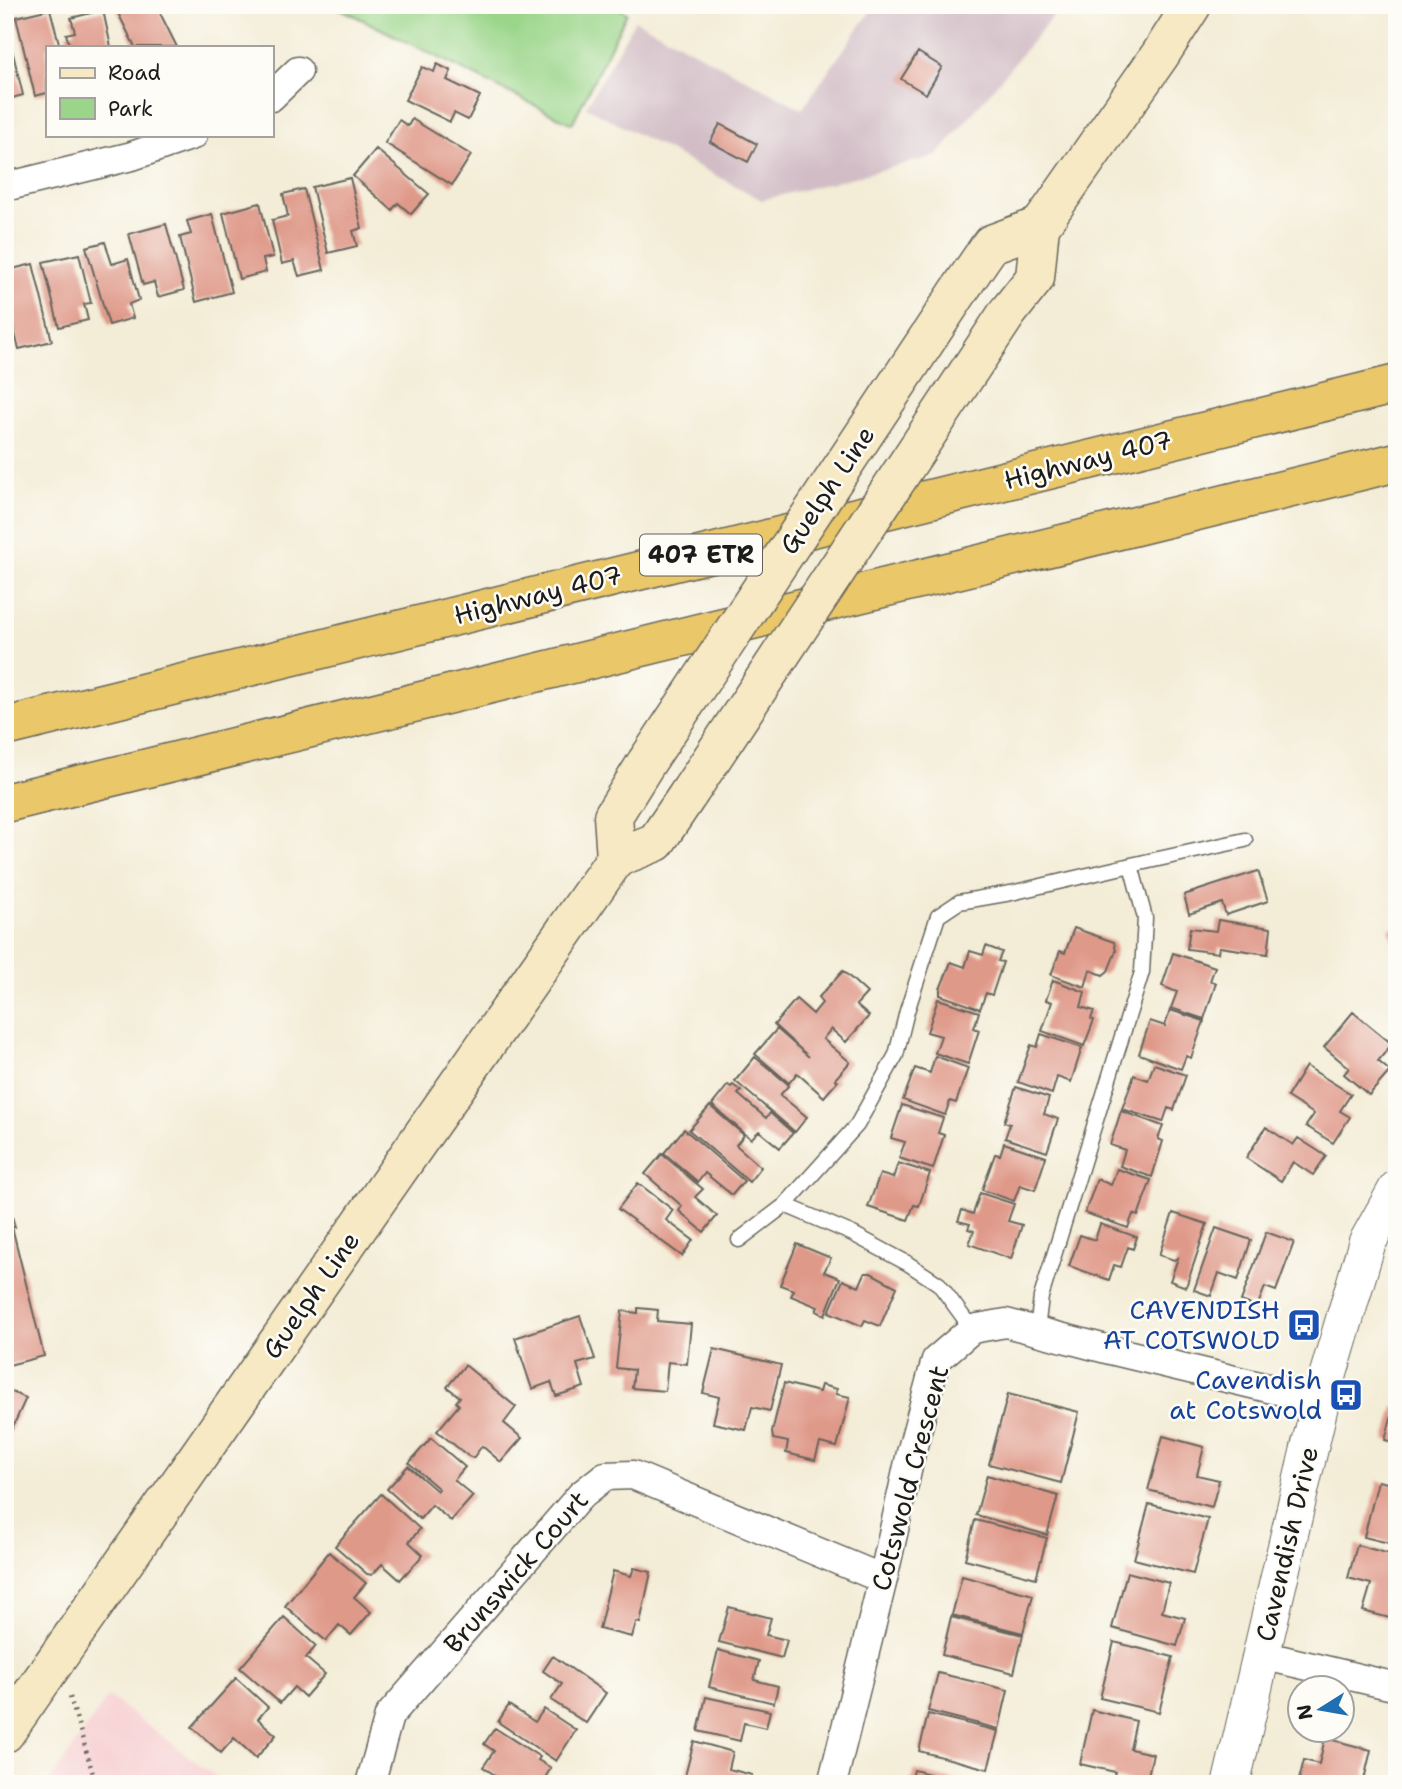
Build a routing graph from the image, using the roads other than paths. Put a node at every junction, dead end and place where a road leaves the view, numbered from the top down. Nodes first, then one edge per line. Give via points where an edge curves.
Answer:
1 (1192, 5) edge
2 (298, 71) dead end
3 (273, 95) edge
4 (190, 136) edge
5 (5, 187) edge
6 (1040, 226) junction
7 (1397, 384) edge
8 (1397, 462) edge
9 (5, 727) edge
10 (5, 803) edge
11 (1245, 840) dead end
12 (616, 858) junction
13 (1131, 865) junction
14 (1397, 1189) edge
15 (785, 1205) junction
16 (739, 1240) dead end
17 (972, 1329) junction
18 (1037, 1330) junction
19 (1321, 1399) junction
20 (883, 1579) junction
21 (1262, 1655) junction
22 (1397, 1686) edge
23 (5, 1733) edge
24 (370, 1784) edge
25 (832, 1784) edge
26 (1231, 1784) edge

1 - 6 main road, Guelph Line
2 - 3 street
4 - 5 street via 132,156
6 - 12 main road, Guelph Line, bridge via 1035,278 656,842
6 - 12 main road, Guelph Line, bridge via 991,244 965,282 646,763 614,816
7 - 9 highway, Highway 407 / 407 ETR
8 - 10 highway
11 - 13 lane
12 - 23 main road, Guelph Line
13 - 15 lane via 959,902 938,916 896,1055 857,1125
13 - 18 lane via 1145,918 1142,972 1041,1297
14 - 19 street, Cavendish Drive via 1367,1243
15 - 16 lane
15 - 17 lane via 853,1234 939,1284
17 - 18 street via 1006,1323
17 - 20 street, Cotswold Crescent via 936,1360
18 - 19 street
19 - 21 street, Cavendish Drive
20 - 24 street, Brunswick Court via 633,1475 605,1476 580,1495 390,1716
20 - 25 street, Cotswold Crescent
21 - 22 street
21 - 26 street, Cavendish Drive

